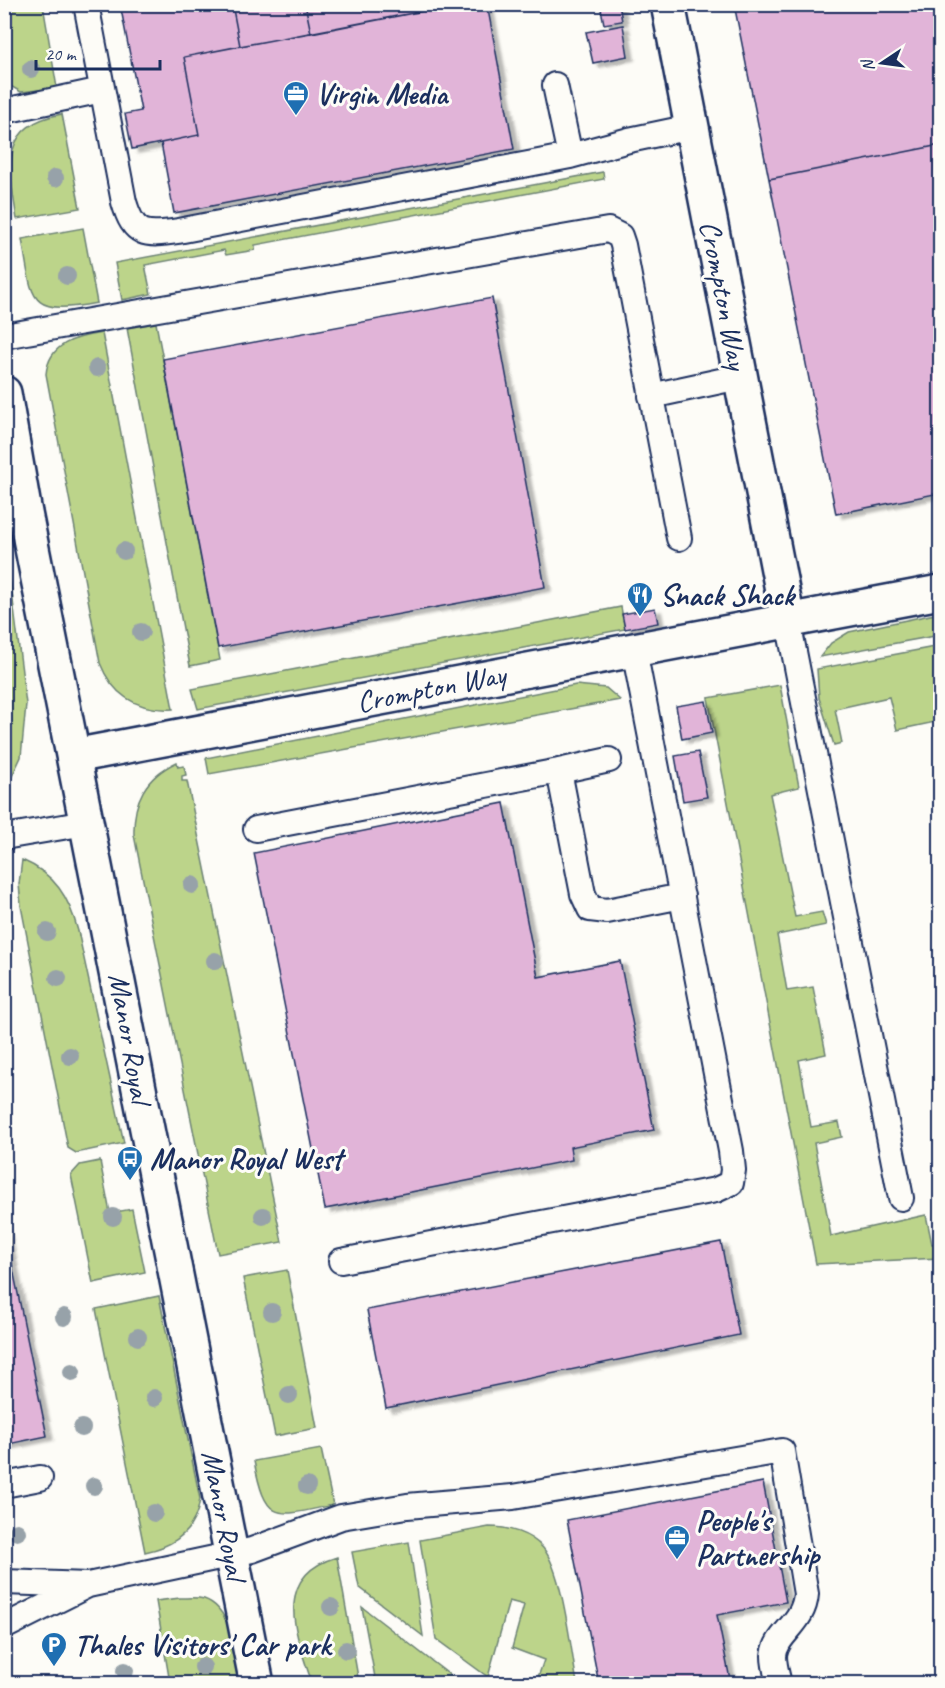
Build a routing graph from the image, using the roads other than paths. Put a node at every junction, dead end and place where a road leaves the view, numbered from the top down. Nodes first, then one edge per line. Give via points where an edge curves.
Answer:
1 (86, 4) edge
2 (668, 4) edge
3 (555, 85) dead end
4 (102, 90) junction
5 (4, 111) edge
6 (691, 128) junction
7 (570, 156) junction
8 (4, 336) edge
9 (739, 377) junction
10 (4, 393) edge
11 (651, 396) junction
12 (679, 538) dead end
13 (940, 592) edge
14 (788, 621) junction
15 (634, 650) junction
16 (74, 756) junction
17 (609, 760) dead end
18 (559, 771) junction
19 (86, 823) junction
20 (256, 829) dead end
21 (4, 837) edge
22 (682, 896) junction
23 (901, 1198) dead end
24 (341, 1261) dead end
25 (40, 1478) dead end
26 (4, 1485) edge
27 (232, 1554) junction
28 (4, 1582) edge
29 (88, 1585) junction
30 (4, 1627) edge
31 (257, 1683) edge
32 (779, 1683) edge

1 - 4 lane
2 - 6 street, Crompton Way
3 - 7 lane
4 - 5 lane
4 - 7 lane via 127,213 132,224 147,234
6 - 7 lane
6 - 9 street, Crompton Way
8 - 11 lane via 608,230 620,236 623,244
9 - 11 lane
9 - 14 street, Crompton Way
10 - 16 street, Manor Royal
11 - 12 lane
13 - 14 street, Crompton Way
14 - 15 street, Crompton Way
14 - 23 lane
15 - 16 street, Crompton Way
15 - 22 lane
16 - 19 street, Manor Royal
17 - 18 lane
18 - 20 lane
18 - 22 lane via 583,894 590,909 607,911
19 - 21 lane
19 - 27 street, Manor Royal
22 - 24 lane via 733,1162 733,1177 728,1186
25 - 26 lane
27 - 29 lane
27 - 31 street, Manor Royal
27 - 32 lane via 270,1545 341,1517 407,1506 513,1497 782,1451 806,1594 800,1617 776,1647 774,1662
28 - 29 lane
29 - 30 lane

